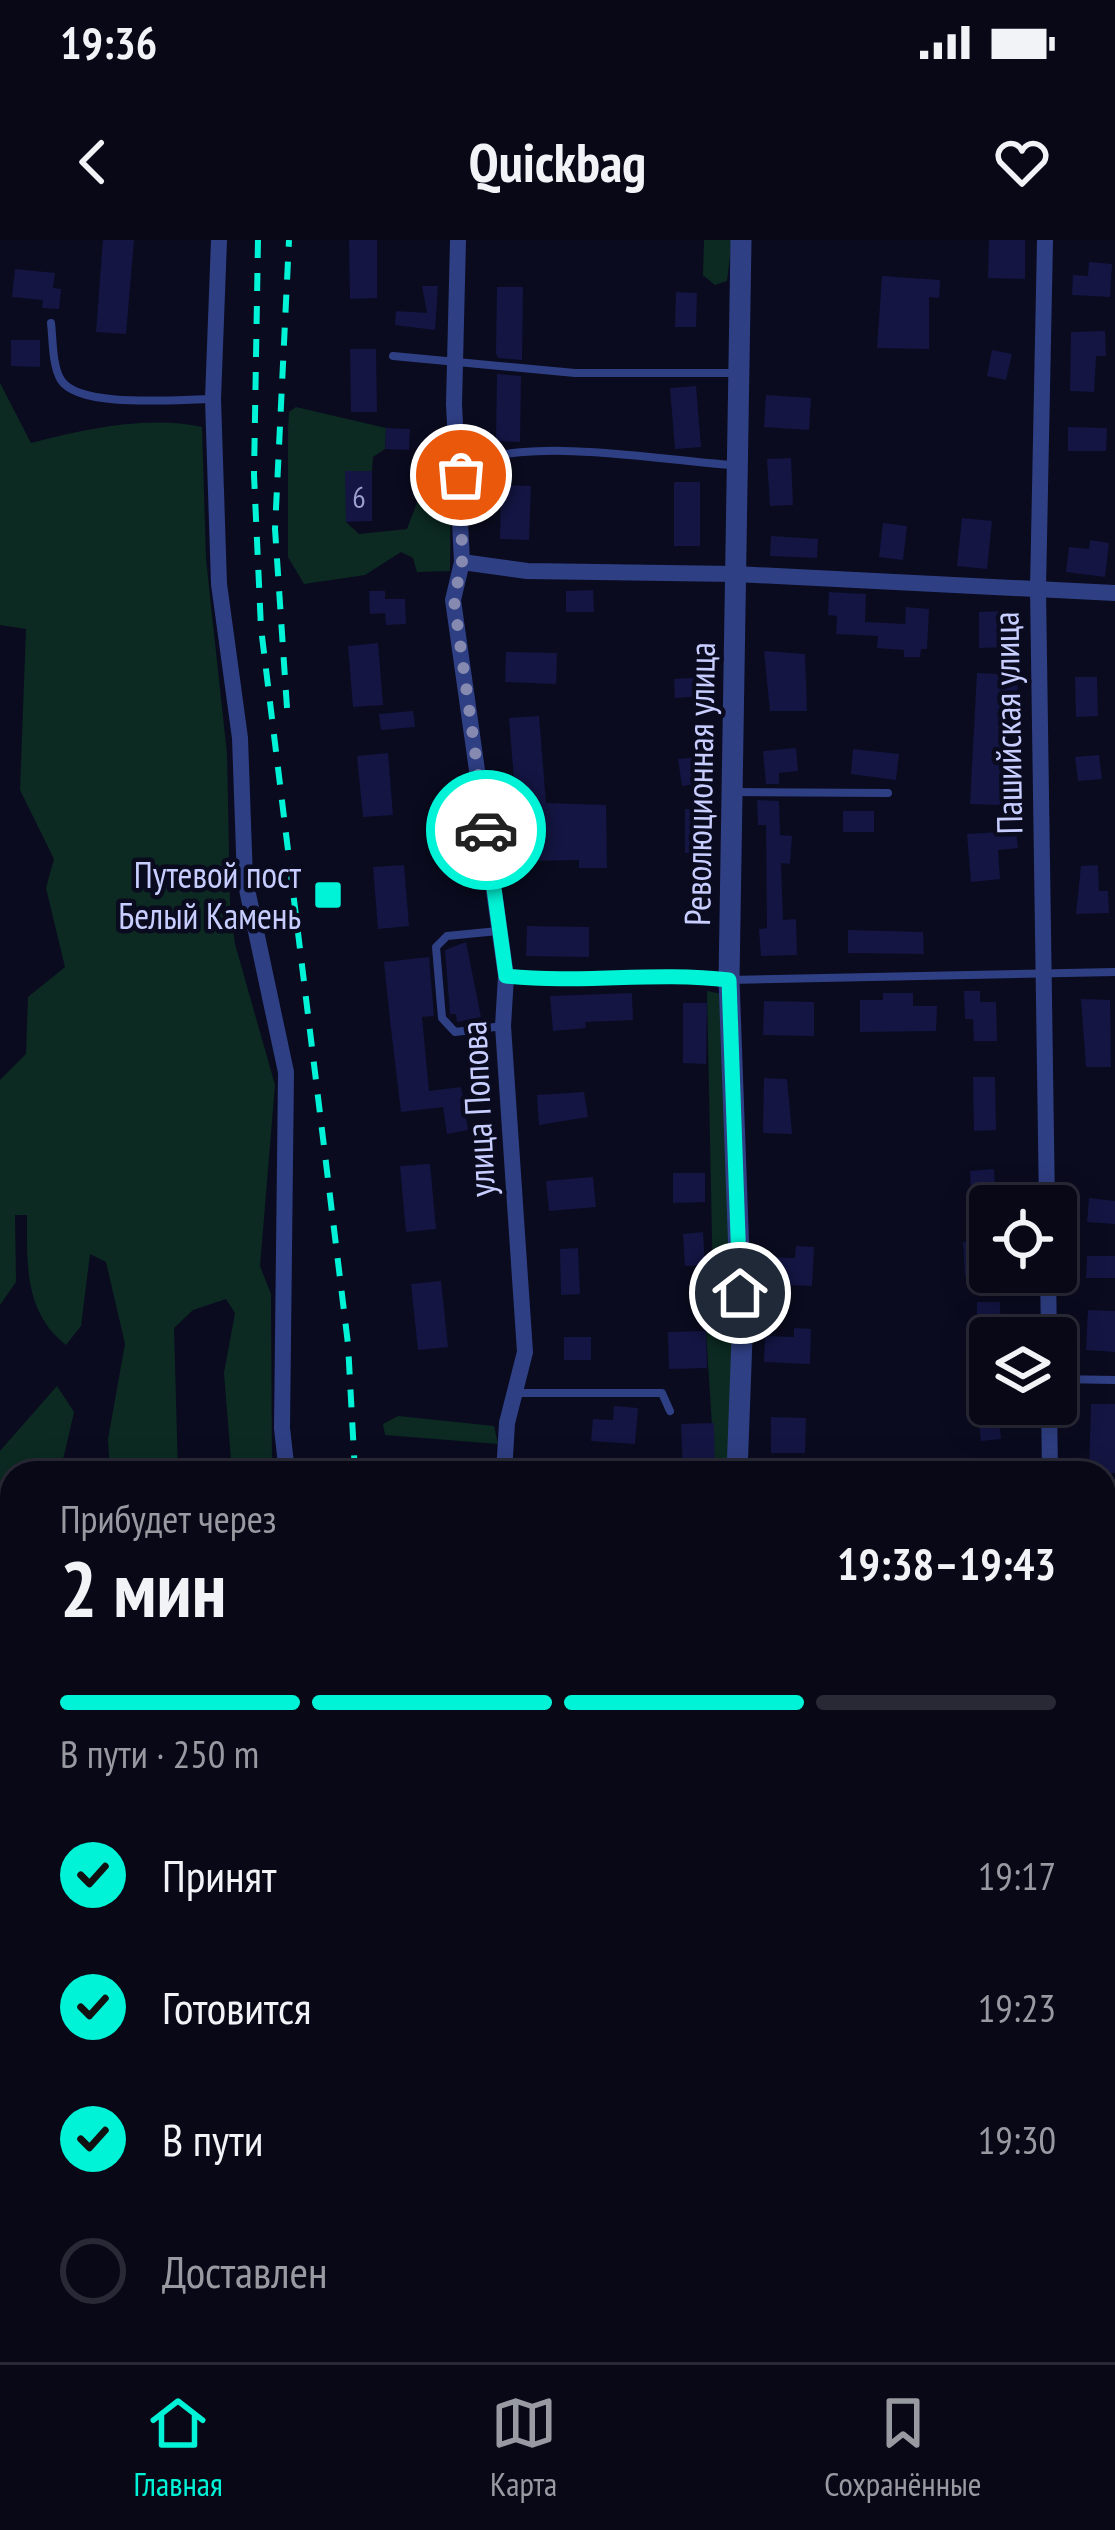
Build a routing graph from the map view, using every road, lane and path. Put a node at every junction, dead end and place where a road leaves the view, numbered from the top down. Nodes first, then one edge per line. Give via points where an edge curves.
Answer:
1 (219, 240) edge
2 (458, 240) edge
3 (741, 240) edge
4 (1045, 240) edge
5 (50, 322) dead end
6 (393, 356) dead end
7 (454, 360) junction
8 (739, 373) junction
9 (213, 399) junction
10 (460, 464) junction
11 (737, 465) junction
12 (462, 562) junction
13 (735, 574) junction
14 (1038, 589) junction
15 (1115, 593) edge
16 (732, 792) junction
17 (889, 793) dead end
18 (500, 931) junction
19 (1044, 971) junction
20 (1115, 972) edge
21 (506, 976) junction
22 (729, 980) junction
23 (503, 1026) junction
24 (1047, 1185) edge
25 (1077, 1379) edge
26 (1115, 1379) edge
27 (514, 1393) junction
28 (670, 1411) dead end
29 (1049, 1425) edge
30 (285, 1461) edge
31 (506, 1461) edge
32 (737, 1461) edge
33 (1050, 1461) edge

1 - 9 street
2 - 7 street, улица Попова
3 - 8 street, Революционная улица
4 - 14 street, Пашийская улица
5 - 9 lane via 59,378 89,398
6 - 7 lane
7 - 8 lane via 575,373
7 - 10 street, улица Попова
8 - 11 street, Революционная улица
9 - 30 street via 219,584 239,737 245,880 286,1072
10 - 11 lane via 560,454
10 - 12 street, улица Попова
11 - 13 street, Революционная улица
12 - 13 street via 526,571
12 - 18 street, улица Попова via 454,600
13 - 14 street
13 - 16 street, Революционная улица
14 - 15 street
14 - 19 street, Пашийская улица
16 - 17 lane
16 - 22 street, Революционная улица
18 - 21 street, улица Попова
18 - 23 lane via 447,936 436,947 442,1018 454,1032
19 - 20 lane
19 - 22 lane
19 - 24 street, Пашийская улица
21 - 22 lane via 679,973
21 - 23 street, улица Попова
22 - 32 street, Революционная улица via 742,1338
23 - 27 street, улица Попова via 525,1352
25 - 26 lane
27 - 28 lane via 662,1394
27 - 31 street, улица Попова
29 - 33 street

